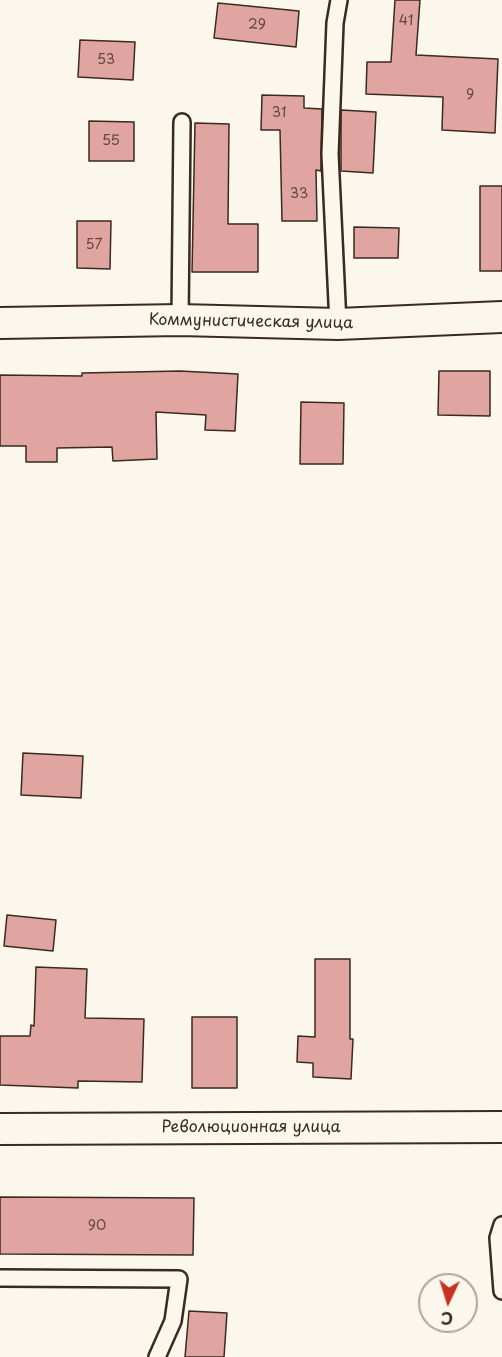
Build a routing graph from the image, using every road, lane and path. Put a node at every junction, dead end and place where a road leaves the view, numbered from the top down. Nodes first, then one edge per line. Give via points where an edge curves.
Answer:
1 (339, 0) edge
2 (182, 122) dead end
3 (502, 317) edge
4 (180, 320) junction
5 (0, 322) edge
6 (338, 324) junction
7 (502, 1127) edge
8 (0, 1129) edge
9 (502, 1225) edge
10 (0, 1278) edge
11 (502, 1291) edge
12 (157, 1357) edge

1 - 6 lane via 330,154
2 - 4 lane
3 - 6 street, Коммунистическая улица
4 - 5 street, Коммунистическая улица
4 - 6 street, Коммунистическая улица
7 - 8 street, Революционная улица
9 - 11 lane via 498,1238
10 - 12 lane via 179,1279 173,1321

